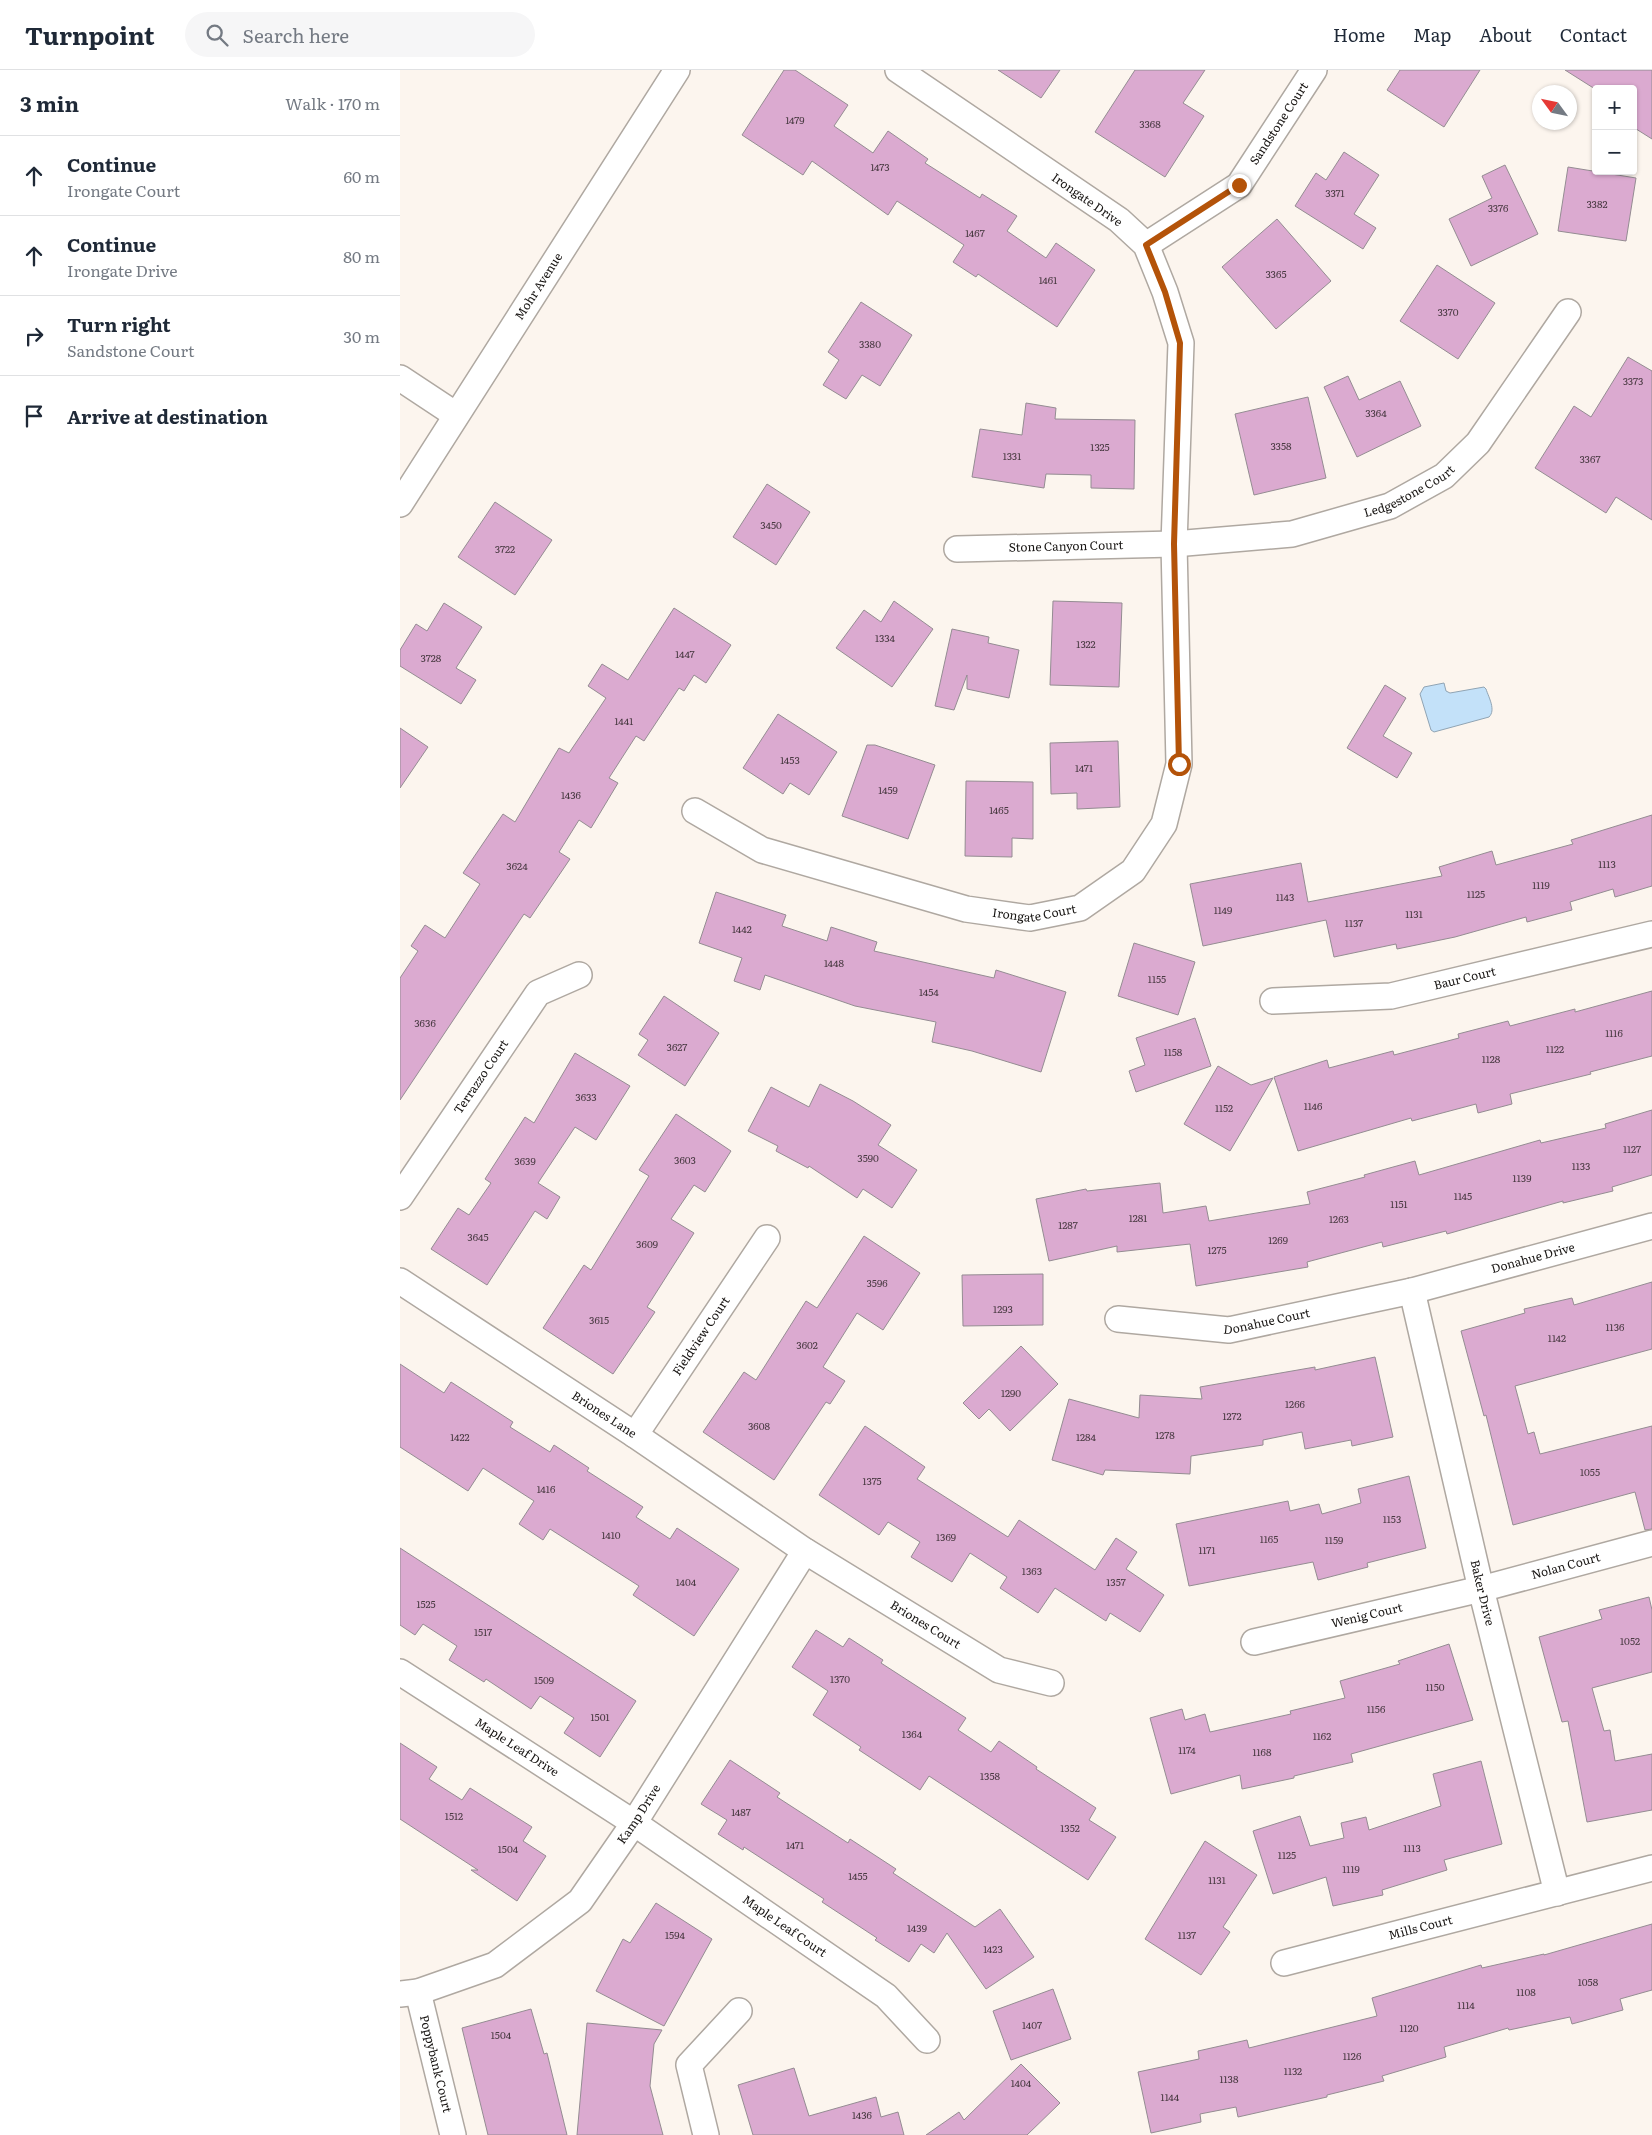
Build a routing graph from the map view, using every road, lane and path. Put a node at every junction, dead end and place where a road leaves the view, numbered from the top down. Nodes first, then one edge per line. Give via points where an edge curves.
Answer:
1 (677, 70) edge
2 (898, 70) edge
3 (1314, 70) edge
4 (1146, 245) junction
5 (1568, 312) dead end
6 (400, 378) edge
7 (456, 415) junction
8 (400, 504) edge
9 (1174, 544) junction
10 (957, 549) dead end
11 (695, 811) dead end
12 (1652, 934) edge
13 (579, 975) dead end
14 (1273, 1001) dead end
15 (400, 1197) edge
16 (1652, 1226) edge
17 (767, 1238) dead end
18 (400, 1281) edge
19 (1412, 1290) junction
20 (1118, 1319) dead end
21 (634, 1435) junction
22 (1652, 1544) edge
23 (805, 1551) junction
24 (1481, 1589) junction
25 (1254, 1642) dead end
26 (400, 1672) edge
27 (1051, 1683) dead end
28 (634, 1823) junction
29 (1652, 1868) edge
30 (1556, 1893) junction
31 (1284, 1963) dead end
32 (409, 1993) edge
33 (739, 2011) dead end
34 (927, 2040) dead end
35 (453, 2135) edge
36 (706, 2135) edge

1 - 7 street, Mohr Avenue
2 - 4 street, Irongate Drive via 1119,220
3 - 4 street, Sandstone Court via 1239,185
4 - 9 street, Irongate Drive via 1165,292 1180,343
5 - 9 street, Ledgestone Court via 1478,443 1444,476 1390,506 1292,534
6 - 7 street
7 - 8 street, Mohr Avenue
9 - 10 street, Stone Canyon Court
9 - 11 street, Irongate Court via 1179,764 1164,824 1133,871 1080,908 1030,918 966,909 762,850
12 - 14 street, Baur Court via 1391,996
13 - 15 street, Terrazzo Court via 538,993
16 - 19 street, Donahue Drive
17 - 21 street, Fieldview Court
18 - 21 street, Briones Lane
19 - 20 street, Donahue Court via 1229,1330
19 - 24 street, Baker Drive
21 - 23 street, Briones Lane
22 - 24 street, Nolan Court
23 - 27 street, Briones Court via 999,1670
23 - 28 street, Kamp Drive
24 - 25 street, Wenig Court
24 - 30 street, Baker Drive
26 - 28 street, Maple Leaf Drive
28 - 32 street, Kamp Drive via 580,1901 495,1966
28 - 34 street, Maple Leaf Court via 886,1996
29 - 30 street, Mills Court
30 - 31 street, Mills Court
32 - 35 street, Poppybank Court
33 - 36 street via 689,2065

